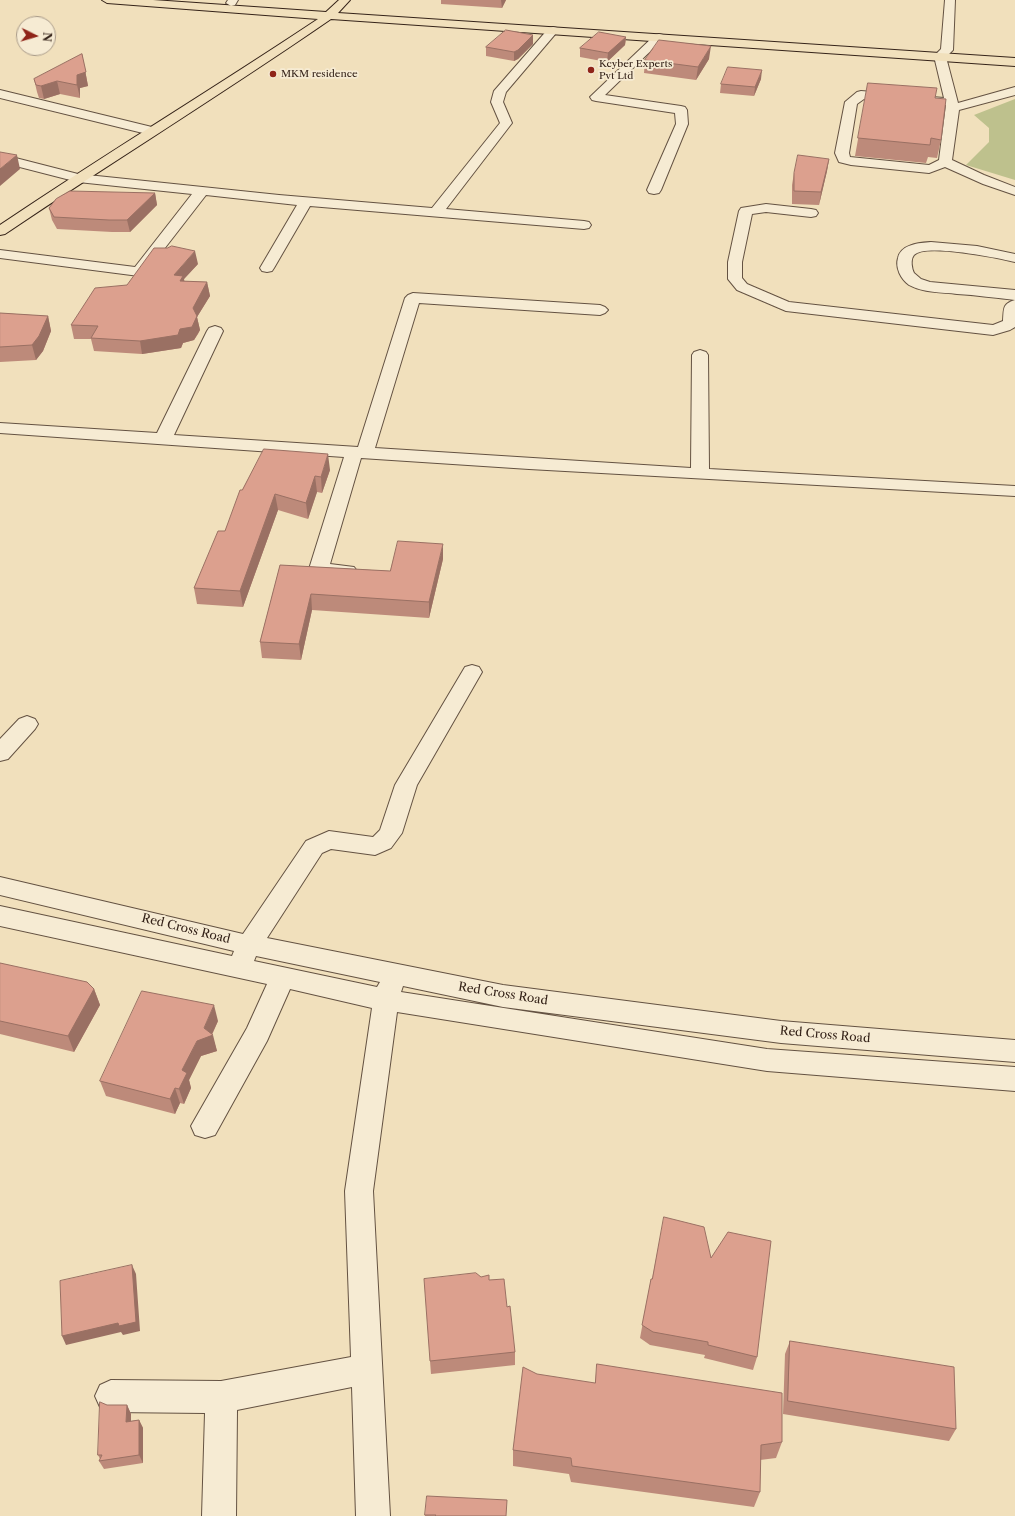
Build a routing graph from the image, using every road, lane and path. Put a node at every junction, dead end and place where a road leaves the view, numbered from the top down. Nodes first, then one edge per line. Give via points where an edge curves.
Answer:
1 (108, 0) edge
2 (192, 0) edge
3 (345, 0) edge
4 (950, 0) edge
5 (232, 1) edge
6 (290, 2) dead end
7 (362, 7) dead end
8 (264, 8) junction
9 (325, 10) edge
10 (377, 16) junction
11 (287, 24) dead end
12 (553, 30) junction
13 (307, 31) junction
14 (658, 37) junction
15 (944, 53) junction
16 (1015, 56) edge
17 (1015, 62) edge
18 (194, 91) dead end
19 (1015, 91) edge
20 (0, 94) edge
21 (952, 105) junction
22 (149, 125) junction
23 (134, 127) junction
24 (121, 136) dead end
25 (0, 158) edge
26 (946, 162) junction
27 (76, 172) junction
28 (61, 174) junction
29 (49, 182) dead end
30 (654, 190) dead end
31 (202, 191) junction
32 (1015, 191) edge
33 (306, 201) junction
34 (436, 212) junction
35 (811, 213) dead end
36 (584, 225) dead end
37 (0, 231) edge
38 (0, 254) edge
39 (1015, 258) edge
40 (268, 268) dead end
41 (1015, 295) edge
42 (1015, 305) edge
43 (600, 310) dead end
44 (215, 332) dead end
45 (700, 355) dead end
46 (0, 428) edge
47 (163, 439) junction
48 (360, 452) junction
49 (700, 473) junction
50 (1015, 490) edge
51 (366, 572) edge
52 (472, 672) dead end
53 (27, 724) dead end
54 (0, 753) edge
55 (0, 886) edge
56 (0, 916) edge
57 (250, 945) junction
58 (238, 968) junction
59 (293, 980) junction
60 (390, 987) junction
61 (1015, 1051) edge
62 (1015, 1079) edge
63 (205, 1126) dead end
64 (367, 1369) junction
65 (111, 1396) dead end
66 (221, 1396) junction
67 (219, 1516) edge
68 (373, 1516) edge

1 - 8 main road
2 - 5 main road
3 - 9 main road
4 - 15 street
5 - 8 main road
6 - 8 main road
7 - 10 main road
8 - 9 main road
8 - 11 main road
9 - 10 main road
9 - 13 main road
9 - 18 main road
10 - 12 main road
10 - 13 main road
10 - 15 main road
12 - 14 main road
12 - 34 street via 500,91 497,102 506,123
13 - 22 main road via 240,76
14 - 15 main road
14 - 30 street via 596,97 680,110 682,124
15 - 16 main road
15 - 17 main road
15 - 21 street
19 - 21 street
20 - 23 street
21 - 26 street
21 - 26 street via 861,95 851,102 842,153 844,158 851,161 929,169
22 - 23 street
22 - 27 main road
23 - 24 main road
25 - 28 street
26 - 32 street via 972,176
27 - 28 street
27 - 31 street
27 - 37 main road
28 - 29 main road
31 - 33 street
31 - 38 street via 139,272
33 - 34 street
33 - 40 street
34 - 36 street
35 - 42 street via 766,208 746,211 735,262 735,279 742,287 786,306 993,330 1011,324 1012,306
39 - 41 street via 989,252 922,247 909,252 904,259 910,278 921,284
43 - 48 street via 413,298
44 - 47 street
45 - 49 street
46 - 47 street
47 - 48 street
48 - 49 street
48 - 51 street via 319,569
49 - 50 street
52 - 57 street via 406,785 390,833 383,842 375,846 329,840 314,847
53 - 54 street
55 - 57 street, Red Cross Road
56 - 58 street, Red Cross Road
57 - 58 street
57 - 60 street, Red Cross Road via 365,968
58 - 59 street, Red Cross Road
59 - 60 street, Red Cross Road via 353,992
59 - 63 street via 258,1033
60 - 61 street, Red Cross Road via 503,996 781,1032
60 - 62 street, Red Cross Road via 767,1060
60 - 64 street via 359,1191
64 - 66 street
64 - 68 street
65 - 66 street
66 - 67 street

